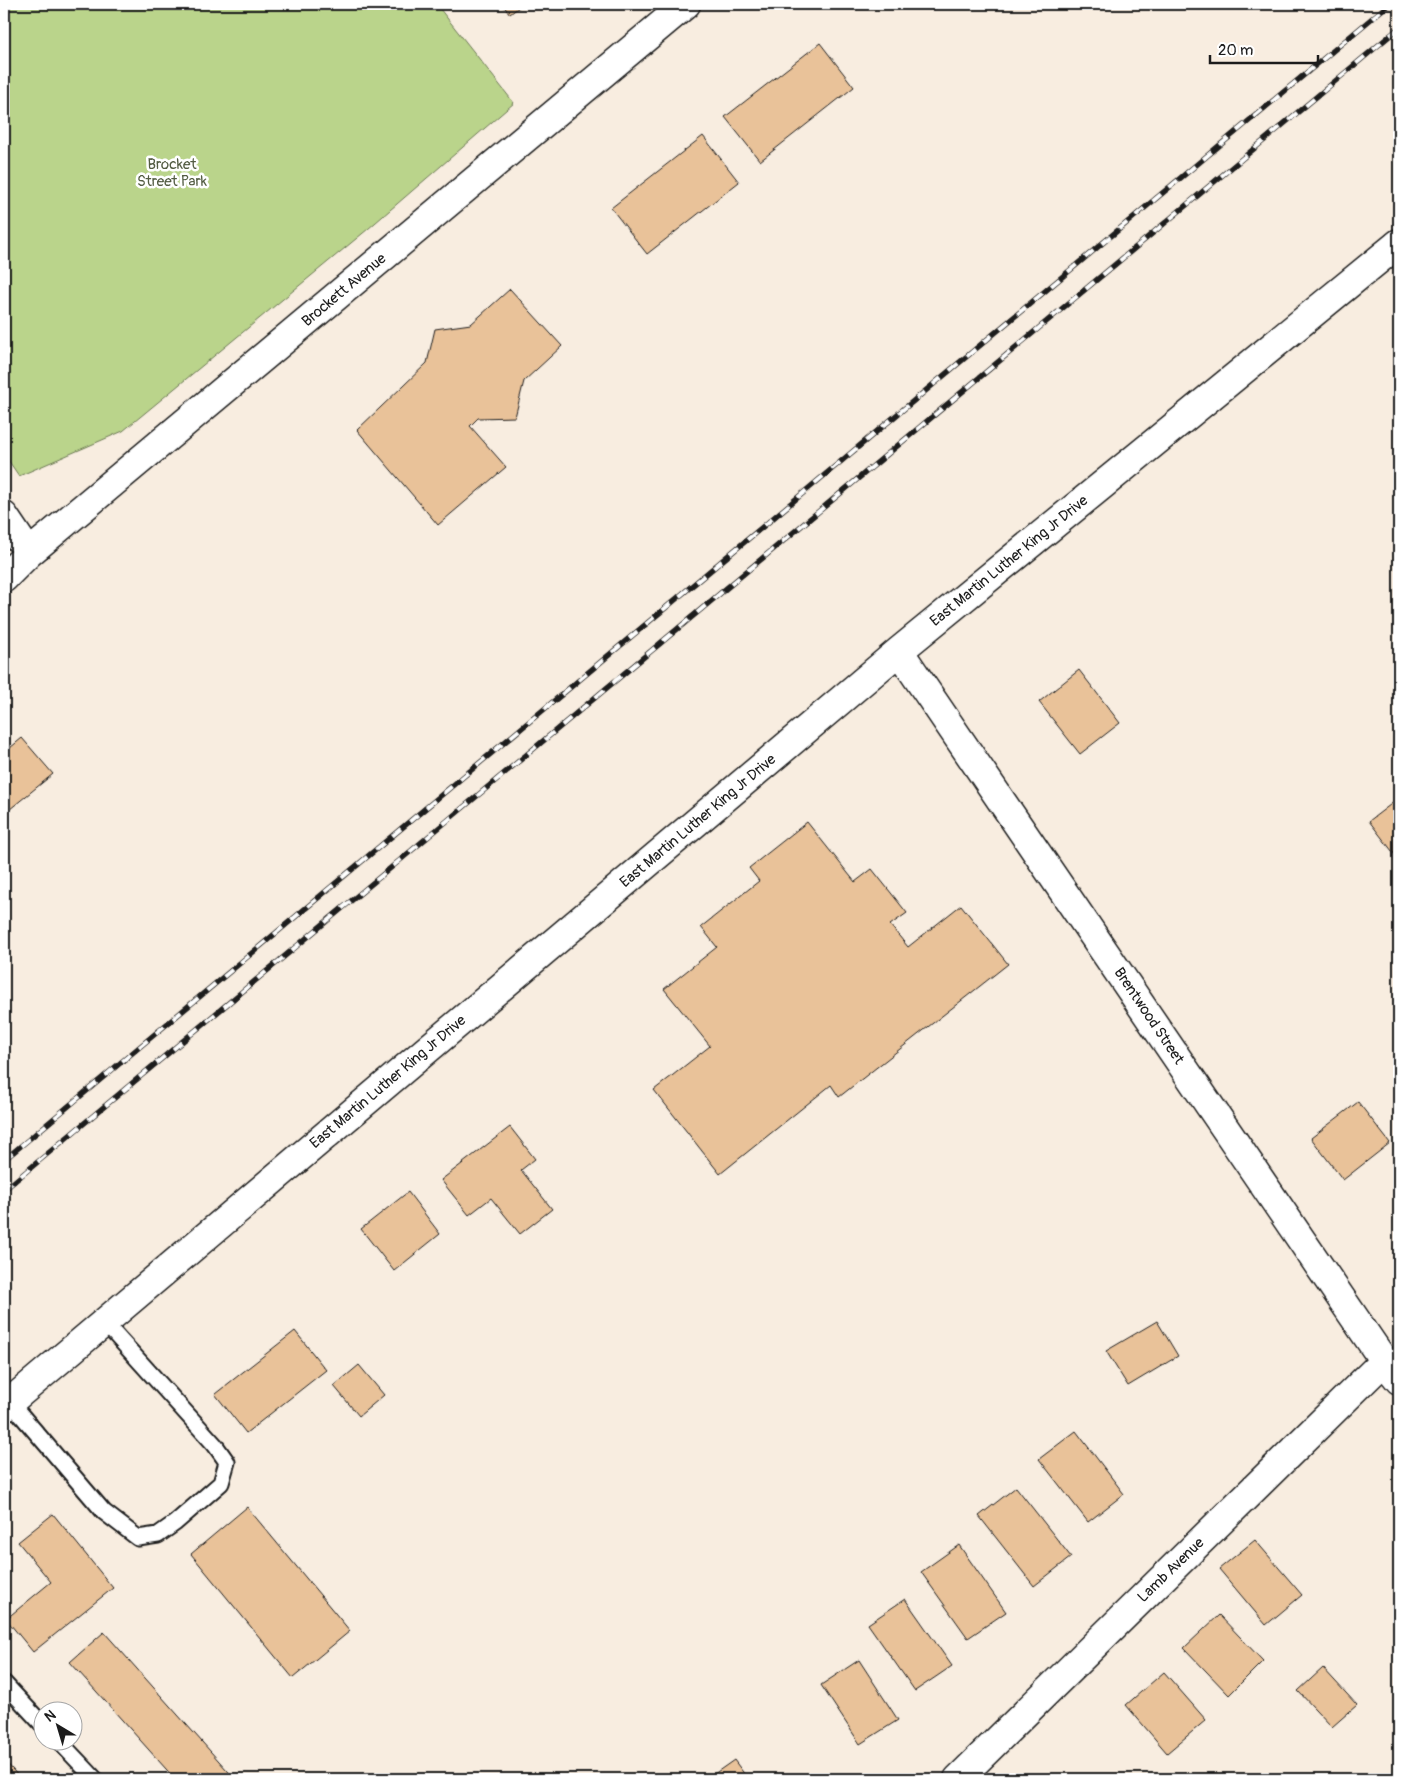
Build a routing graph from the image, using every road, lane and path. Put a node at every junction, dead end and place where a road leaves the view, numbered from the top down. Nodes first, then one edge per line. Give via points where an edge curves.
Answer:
1 (686, 4) edge
2 (1399, 245) edge
3 (4, 516) edge
4 (29, 553) junction
5 (4, 578) edge
6 (900, 650) junction
7 (104, 1322) junction
8 (1392, 1371) edge
9 (7, 1404) edge
10 (4, 1683) edge
11 (32, 1713) edge
12 (67, 1750) edge
13 (94, 1779) edge
14 (958, 1779) edge

1 - 4 main road, Brockett Avenue
2 - 6 main road, East Martin Luther King Jr Drive
3 - 4 main road
4 - 5 main road, Brockett Avenue
6 - 7 main road, East Martin Luther King Jr Drive
6 - 8 main road, Brentwood Street
7 - 9 main road, East Martin Luther King Jr Drive
7 - 9 lane via 227,1462 221,1483 175,1523 158,1535 138,1538 104,1512
8 - 14 main road, Lamb Avenue
10 - 11 lane
12 - 13 lane

